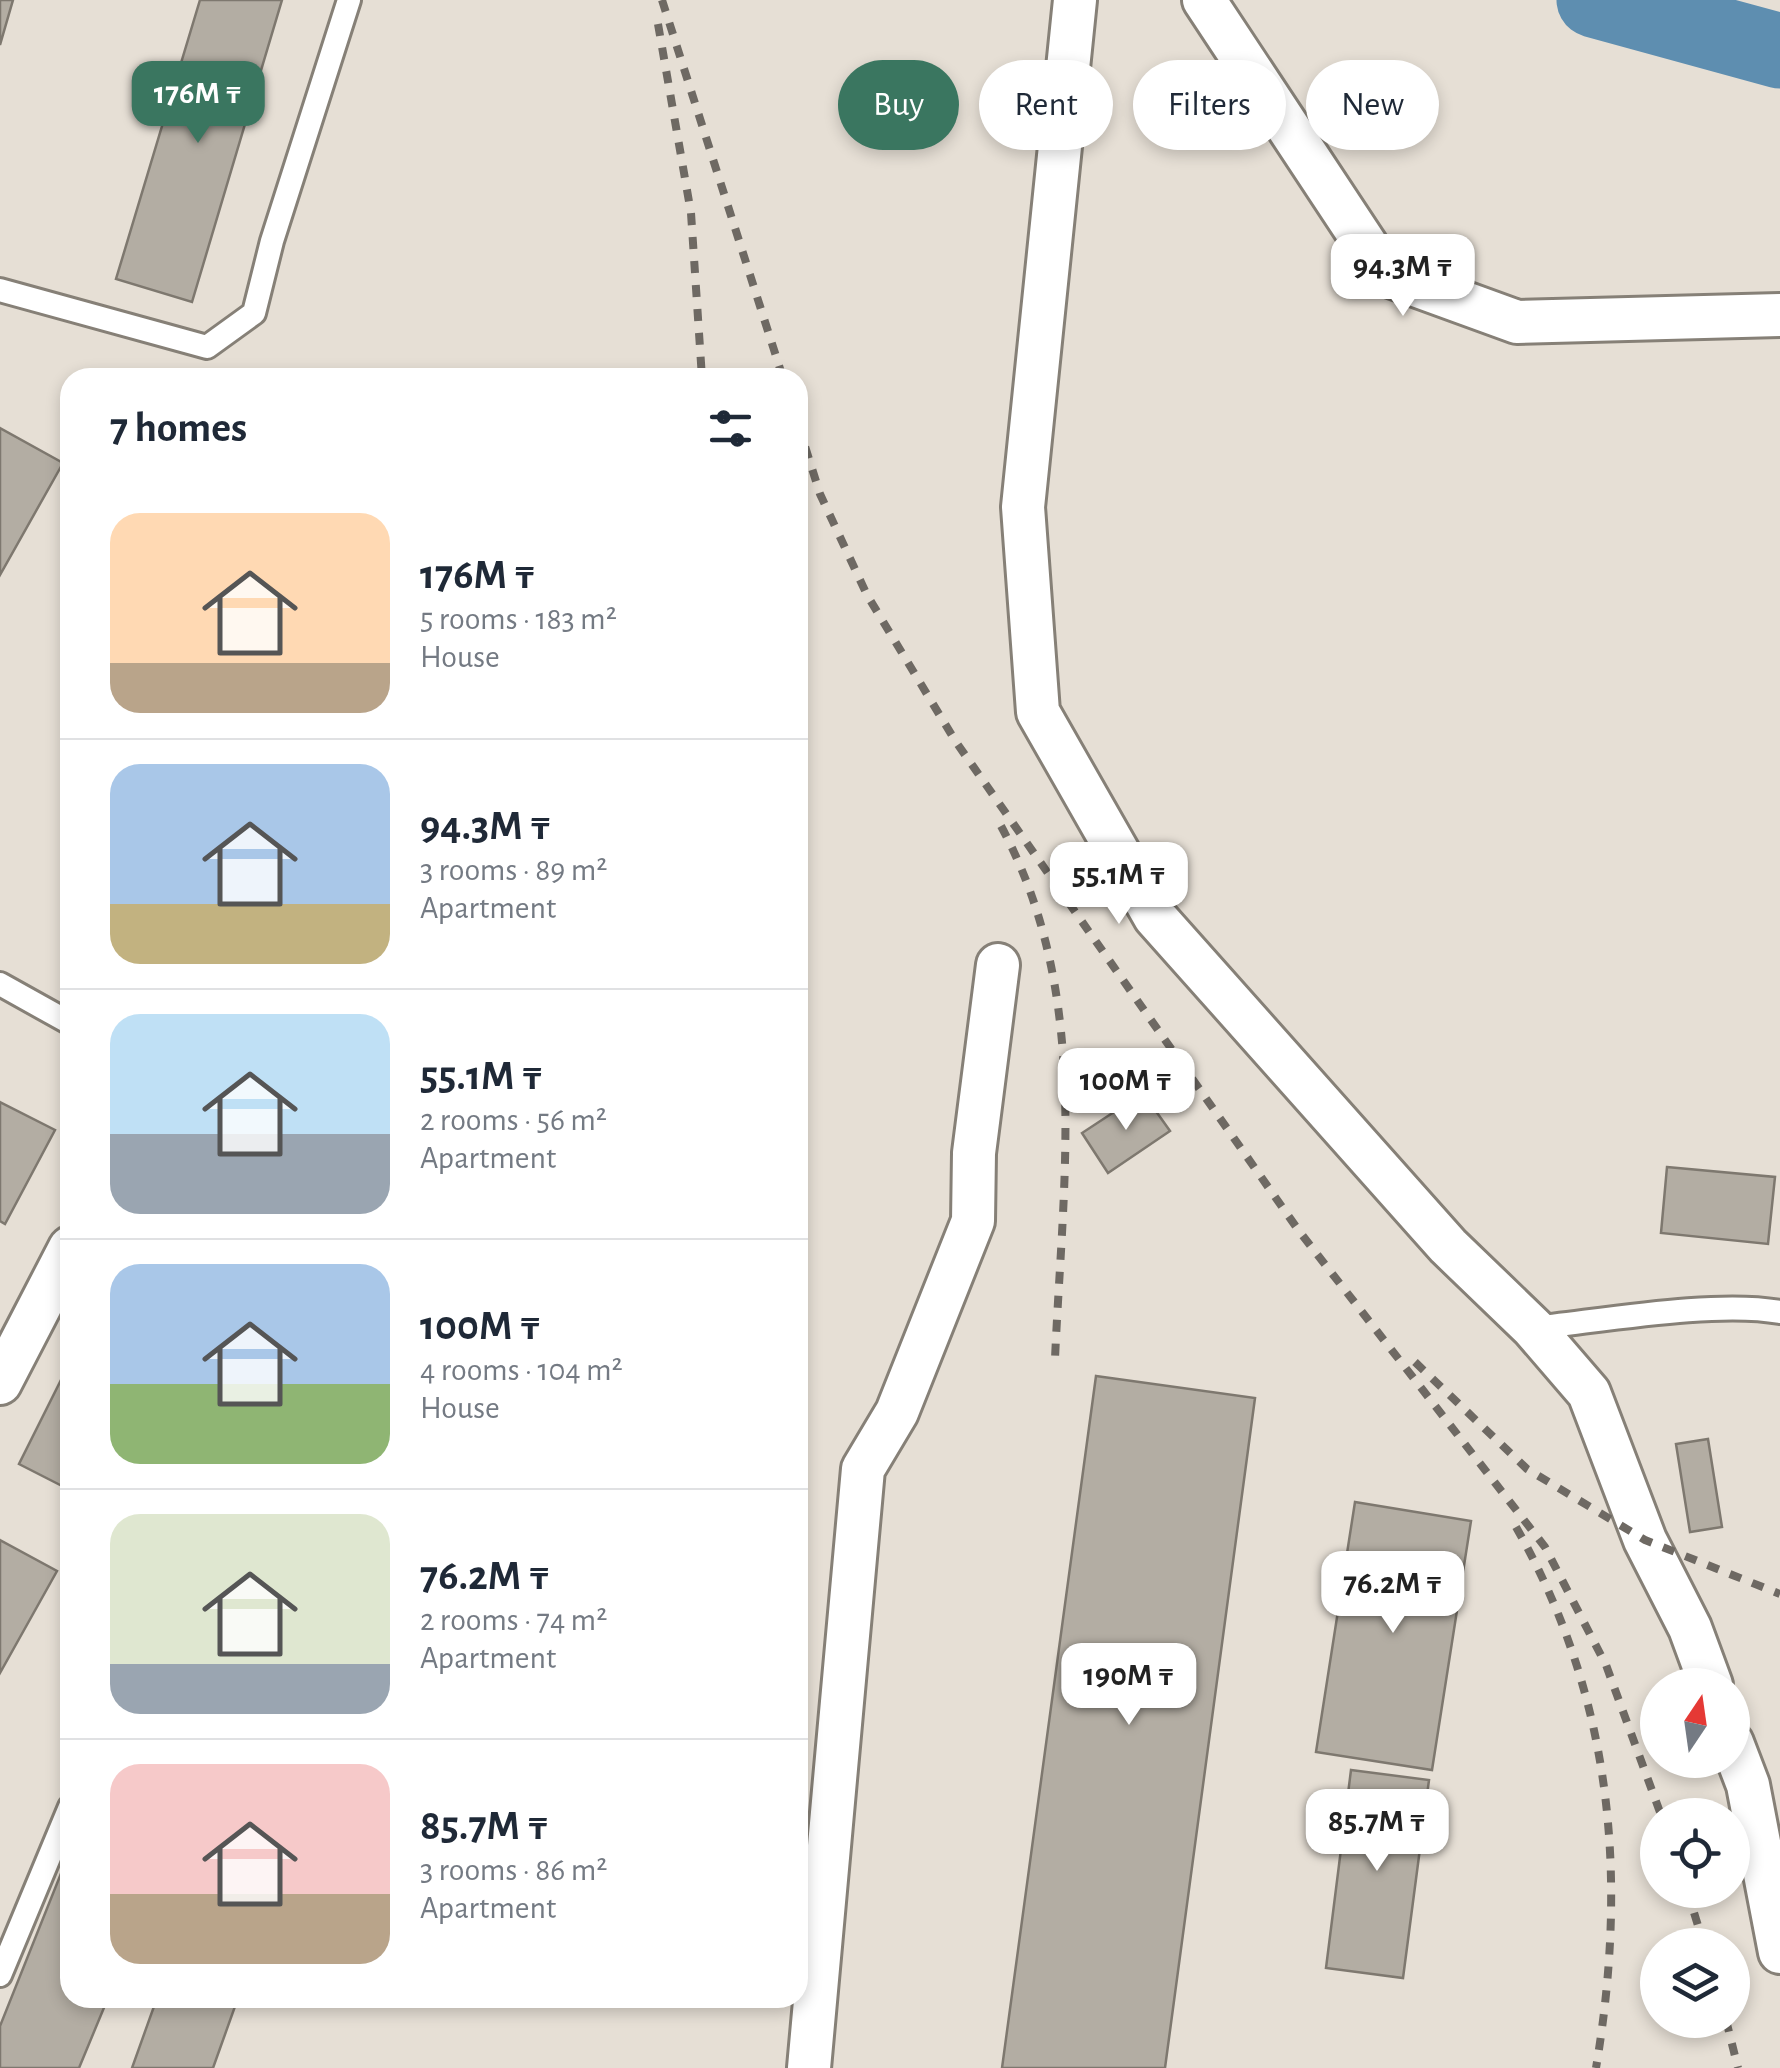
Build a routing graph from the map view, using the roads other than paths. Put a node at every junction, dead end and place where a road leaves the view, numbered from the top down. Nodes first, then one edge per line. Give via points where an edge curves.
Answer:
1 (348, 0) edge
2 (1074, 0) edge
3 (1204, 0) edge
4 (0, 290) edge
5 (1780, 315) edge
6 (998, 964) dead end
7 (0, 984) edge
8 (60, 1017) edge
9 (60, 1267) edge
10 (1780, 1312) edge
11 (1532, 1328) junction
12 (0, 1383) edge
13 (1705, 1668) edge
14 (1745, 1778) edge
15 (60, 1831) edge
16 (1780, 1952) edge
17 (0, 1975) edge
18 (810, 2068) edge

1 - 4 lane via 254,313 208,347
2 - 11 street via 1023,507 1038,712 1155,917 1448,1246
3 - 5 street via 1385,274 1517,322
6 - 18 street via 974,1153 973,1221 897,1412 863,1470
7 - 8 lane
9 - 12 street
10 - 11 lane
11 - 13 street via 1589,1393
14 - 16 street
15 - 17 lane

